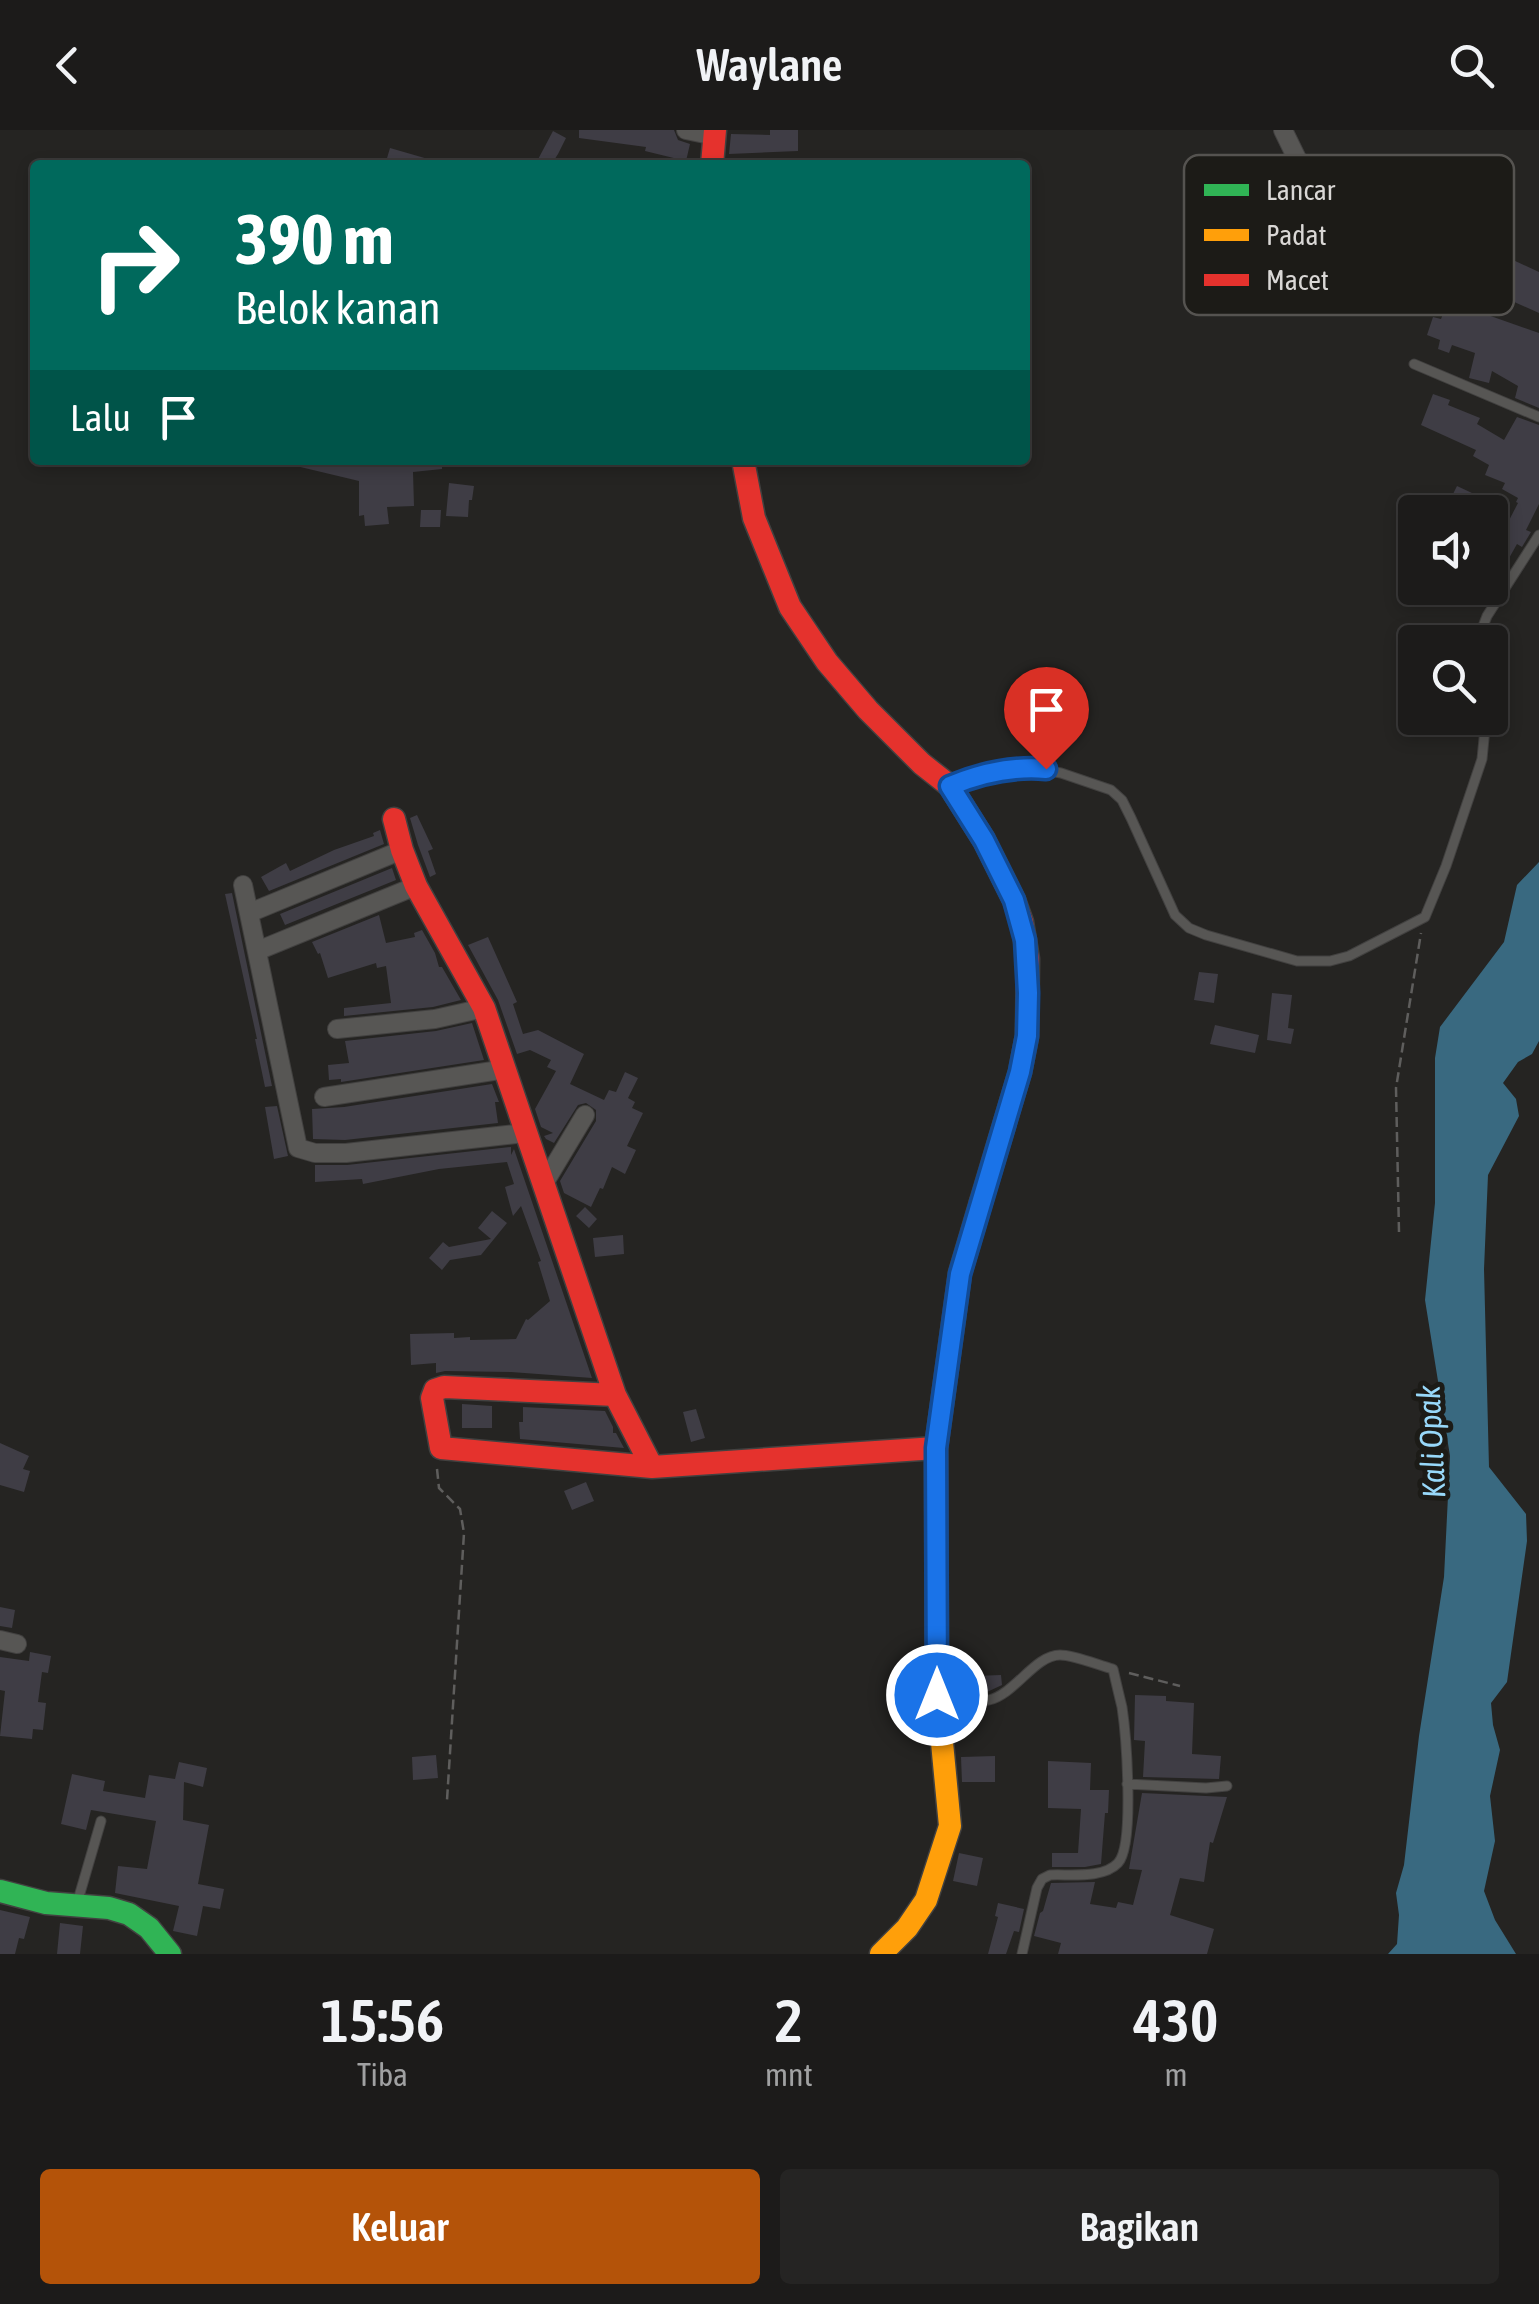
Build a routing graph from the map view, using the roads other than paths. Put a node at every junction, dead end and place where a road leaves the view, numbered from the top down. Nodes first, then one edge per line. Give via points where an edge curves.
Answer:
1 (686, 130) edge
2 (1283, 130) edge
3 (715, 133) edge
4 (1295, 155) edge
5 (712, 160) edge
6 (1414, 364) dead end
7 (1539, 417) edge
8 (744, 465) edge
9 (1539, 535) edge
10 (1483, 625) edge
11 (1484, 735) edge
12 (950, 786) junction
13 (394, 819) dead end
14 (402, 850) junction
15 (243, 885) dead end
16 (416, 886) junction
17 (250, 914) junction
18 (257, 951) junction
19 (484, 1008) junction
20 (337, 1029) dead end
21 (506, 1068) junction
22 (324, 1096) dead end
23 (585, 1115) dead end
24 (525, 1133) junction
25 (543, 1185) junction
26 (615, 1396) junction
27 (936, 1448) junction
28 (652, 1467) junction
29 (937, 1695) junction
30 (1127, 1784) junction
31 (1227, 1786) dead end
32 (101, 1821) dead end
33 (0, 1891) edge
34 (76, 1905) junction
35 (170, 1954) edge
36 (882, 1954) edge
37 (1022, 1954) edge

1 - 3 street
2 - 4 street
3 - 5 street
6 - 7 lane
8 - 12 street via 754,518 790,607 868,710
9 - 10 lane
11 - 12 lane via 1482,759 1424,917 1330,962 1297,961 1189,928 1175,914 1132,818 1111,790 1027,767
12 - 27 street via 1014,900 1028,993 1020,1072 960,1274
13 - 14 street
14 - 16 street
14 - 17 street
15 - 17 street
16 - 18 street
16 - 19 street
17 - 18 street
18 - 24 street via 298,1148 346,1152
19 - 20 street
19 - 21 street
21 - 22 street
21 - 24 street
23 - 25 street
24 - 25 street
25 - 26 street
26 - 28 street
26 - 28 street via 439,1388 432,1398 441,1448
27 - 28 street
27 - 29 street
29 - 30 lane via 986,1701 1060,1655 1113,1669
29 - 36 street via 950,1826 926,1900
30 - 31 lane
30 - 37 lane via 1120,1862 1099,1872 1042,1878
32 - 34 lane
33 - 34 street
34 - 35 street via 129,1914

